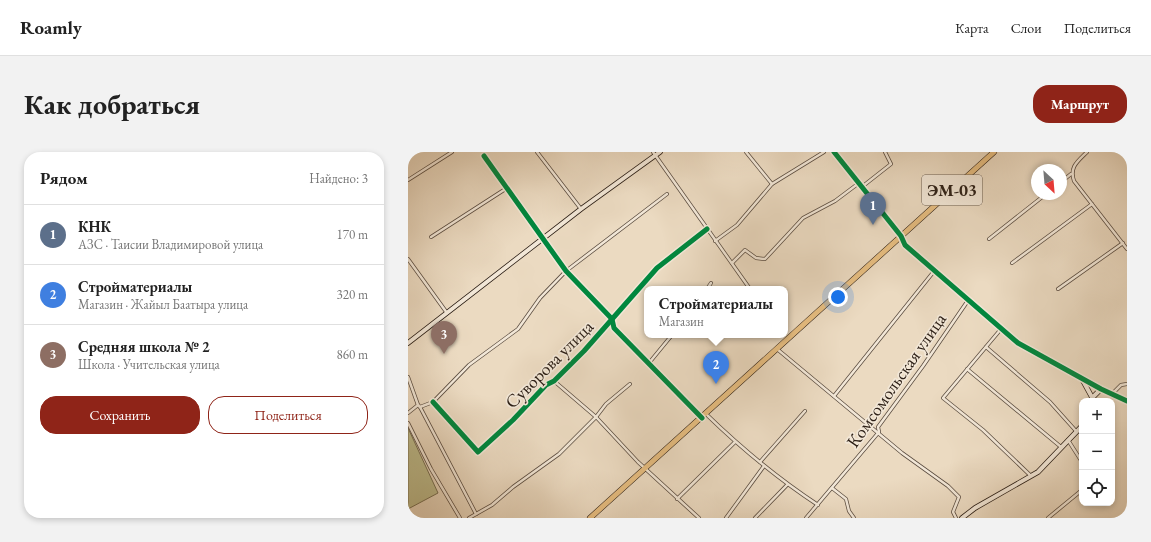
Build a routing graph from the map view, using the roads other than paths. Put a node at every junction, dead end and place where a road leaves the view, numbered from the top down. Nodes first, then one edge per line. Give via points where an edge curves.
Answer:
1 (452, 152) edge
2 (660, 152) edge
3 (746, 152) edge
4 (824, 152) edge
5 (834, 152) edge
6 (885, 152) edge
7 (994, 152) edge
8 (1088, 152) edge
9 (1123, 152) edge
10 (539, 153) edge
11 (654, 154) edge
12 (484, 156) dead end
13 (1127, 156) edge
14 (1071, 174) junction
15 (1067, 177) edge
16 (408, 180) edge
17 (860, 182) junction
18 (772, 184) junction
19 (863, 186) junction
20 (507, 188) junction
21 (667, 194) dead end
22 (1038, 200) edge
23 (1092, 204) junction
24 (581, 209) junction
25 (707, 229) junction
26 (901, 236) junction
27 (431, 237) dead end
28 (543, 238) junction
29 (989, 239) dead end
30 (715, 240) junction
31 (1122, 243) junction
32 (1127, 249) edge
33 (408, 259) edge
34 (732, 263) junction
35 (1012, 263) dead end
36 (935, 270) junction
37 (566, 271) junction
38 (711, 283) dead end
39 (709, 286) edge
40 (748, 286) edge
41 (1058, 289) dead end
42 (969, 299) junction
43 (447, 313) junction
44 (612, 319) junction
45 (1002, 328) junction
46 (788, 335) edge
47 (670, 338) edge
48 (785, 338) edge
49 (408, 343) edge
50 (986, 347) junction
51 (777, 348) junction
52 (649, 363) junction
53 (967, 369) junction
54 (408, 377) edge
55 (1082, 378) junction
56 (554, 380) junction
57 (630, 384) dead end
58 (1127, 384) edge
59 (1101, 389) junction
60 (1112, 394) junction
61 (834, 396) junction
62 (1092, 398) edge
63 (1094, 398) edge
64 (1127, 401) edge
65 (433, 402) junction
66 (419, 406) junction
67 (805, 411) dead end
68 (408, 413) edge
69 (704, 416) junction
70 (596, 417) junction
71 (408, 423) edge
72 (1079, 428) edge
73 (1076, 431) junction
74 (879, 432) junction
75 (1068, 440) junction
76 (736, 442) junction
77 (1061, 447) junction
78 (1079, 457) edge
79 (760, 462) junction
80 (764, 466) junction
81 (644, 468) junction
82 (1030, 476) junction
83 (788, 485) junction
84 (832, 488) junction
85 (1079, 492) edge
86 (677, 499) junction
87 (818, 505) junction
88 (476, 514) junction
89 (695, 515) junction
90 (460, 518) edge
91 (469, 518) edge
92 (590, 518) edge
93 (692, 518) edge
94 (699, 518) edge
95 (726, 518) edge
96 (755, 518) edge
97 (806, 518) edge
98 (854, 518) edge
99 (956, 518) edge
100 (962, 518) edge
101 (1048, 518) edge

1 - 16 street
2 - 11 street
3 - 18 street
4 - 18 street
5 - 17 street
6 - 19 street via 891,164
7 - 26 highway, ЭМ-03
8 - 14 street via 1073,167
9 - 13 street
10 - 24 street
11 - 24 street
11 - 25 street
12 - 20 street
14 - 15 street
14 - 23 street
17 - 19 street
17 - 34 street via 835,201 803,218 765,259 756,258 746,250
18 - 30 street via 737,225
19 - 26 street
20 - 27 street
20 - 28 street
21 - 37 street
22 - 29 street
23 - 31 street
23 - 35 street
24 - 28 street
25 - 30 street
25 - 44 street, Суворова улица via 657,268
26 - 36 street via 905,245
26 - 46 highway, ЭМ-03
28 - 37 street
28 - 43 street
30 - 34 street
31 - 32 street
31 - 41 street
33 - 43 street
34 - 40 street
36 - 42 street
36 - 61 street
37 - 44 street
37 - 65 street via 540,298 518,329 469,365
38 - 39 street
42 - 45 street
42 - 74 street, Комсомольская улица via 878,426
43 - 49 street
44 - 52 street via 614,328
44 - 56 street, Суворова улица
45 - 50 street
45 - 55 street via 1018,343
47 - 52 street
48 - 51 highway, ЭМ-03
50 - 53 street
50 - 73 street via 1050,402
51 - 61 street
51 - 69 highway, ЭМ-03
52 - 69 street
53 - 77 street
53 - 82 street via 943,398 983,430
54 - 66 street
55 - 59 street
55 - 62 street
56 - 65 street, Суворова улица via 478,452
56 - 70 street
57 - 70 street via 606,404
58 - 60 street via 1121,385
59 - 60 street
59 - 63 street
60 - 64 street
61 - 74 street
65 - 66 street
66 - 68 street
66 - 88 street
67 - 79 street
69 - 76 street
69 - 81 highway, ЭМ-03
70 - 81 street
70 - 88 street via 559,454 492,505
71 - 90 street
72 - 73 street
73 - 75 street
74 - 84 street, Комсомольская улица
74 - 99 street via 959,497 953,512
75 - 77 street
75 - 78 street
76 - 79 street
76 - 86 street
77 - 82 street via 1038,472
79 - 80 street
80 - 83 street
80 - 95 street
81 - 86 street
81 - 92 highway, ЭМ-03
82 - 100 street
83 - 87 street
83 - 96 street
84 - 87 street, Комсомольская улица
84 - 98 street via 846,499
85 - 101 street
86 - 89 street
87 - 97 street, Комсомольская улица
88 - 91 street
89 - 93 street
89 - 94 street

